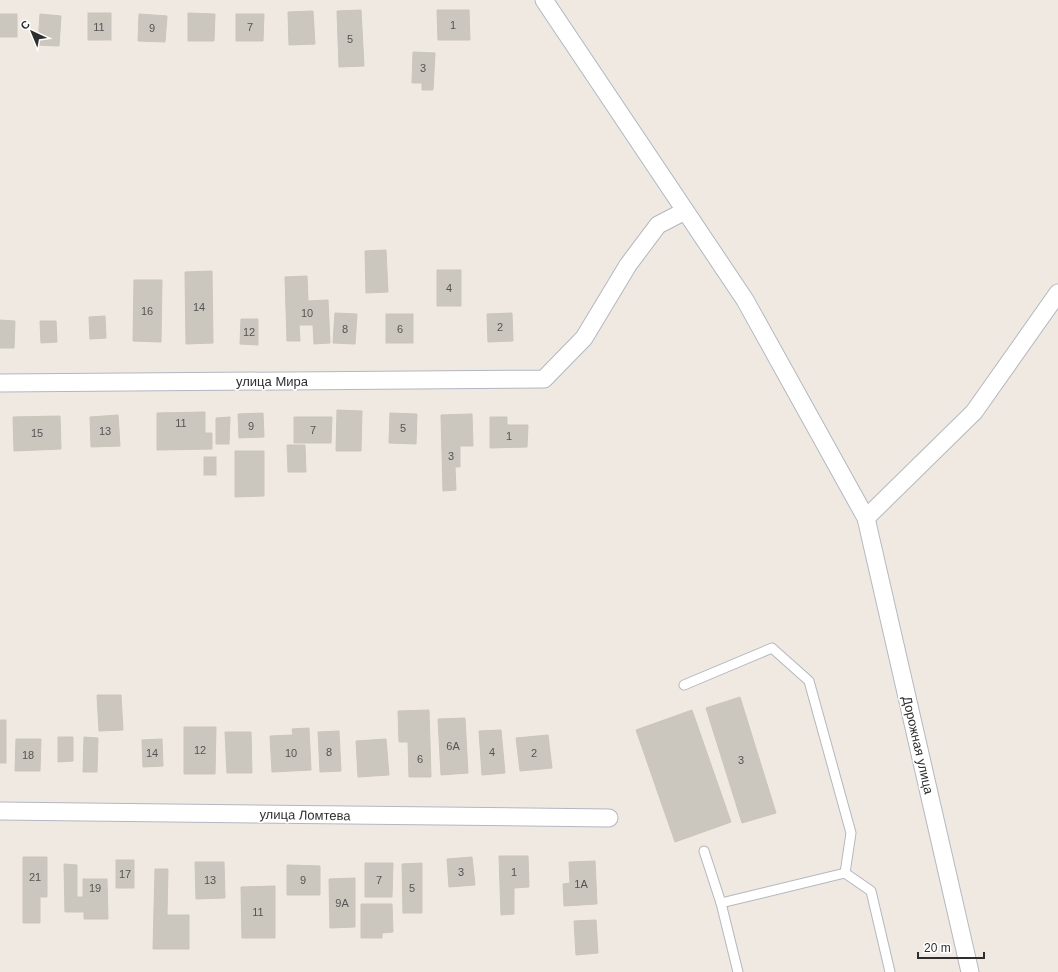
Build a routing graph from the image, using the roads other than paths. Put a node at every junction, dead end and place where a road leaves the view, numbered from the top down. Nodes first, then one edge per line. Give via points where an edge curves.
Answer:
1 (544, 0) edge
2 (685, 211) junction
3 (1058, 293) edge
4 (0, 383) edge
5 (866, 518) junction
6 (684, 685) dead end
7 (0, 811) edge
8 (610, 818) dead end
9 (704, 851) dead end
10 (845, 873) junction
11 (722, 903) junction
12 (738, 972) edge
13 (890, 972) edge
14 (970, 972) edge

1 - 2 street, Дорожная улица
2 - 4 street, улица Мира via 658,224 628,265 584,338 544,379
2 - 5 street, Дорожная улица via 745,300
3 - 5 street via 974,412
5 - 14 street, Дорожная улица
6 - 10 lane via 772,648 808,681 851,834
7 - 8 street, улица Ломтева
9 - 11 lane
10 - 11 lane
10 - 13 lane via 871,891
11 - 12 lane

